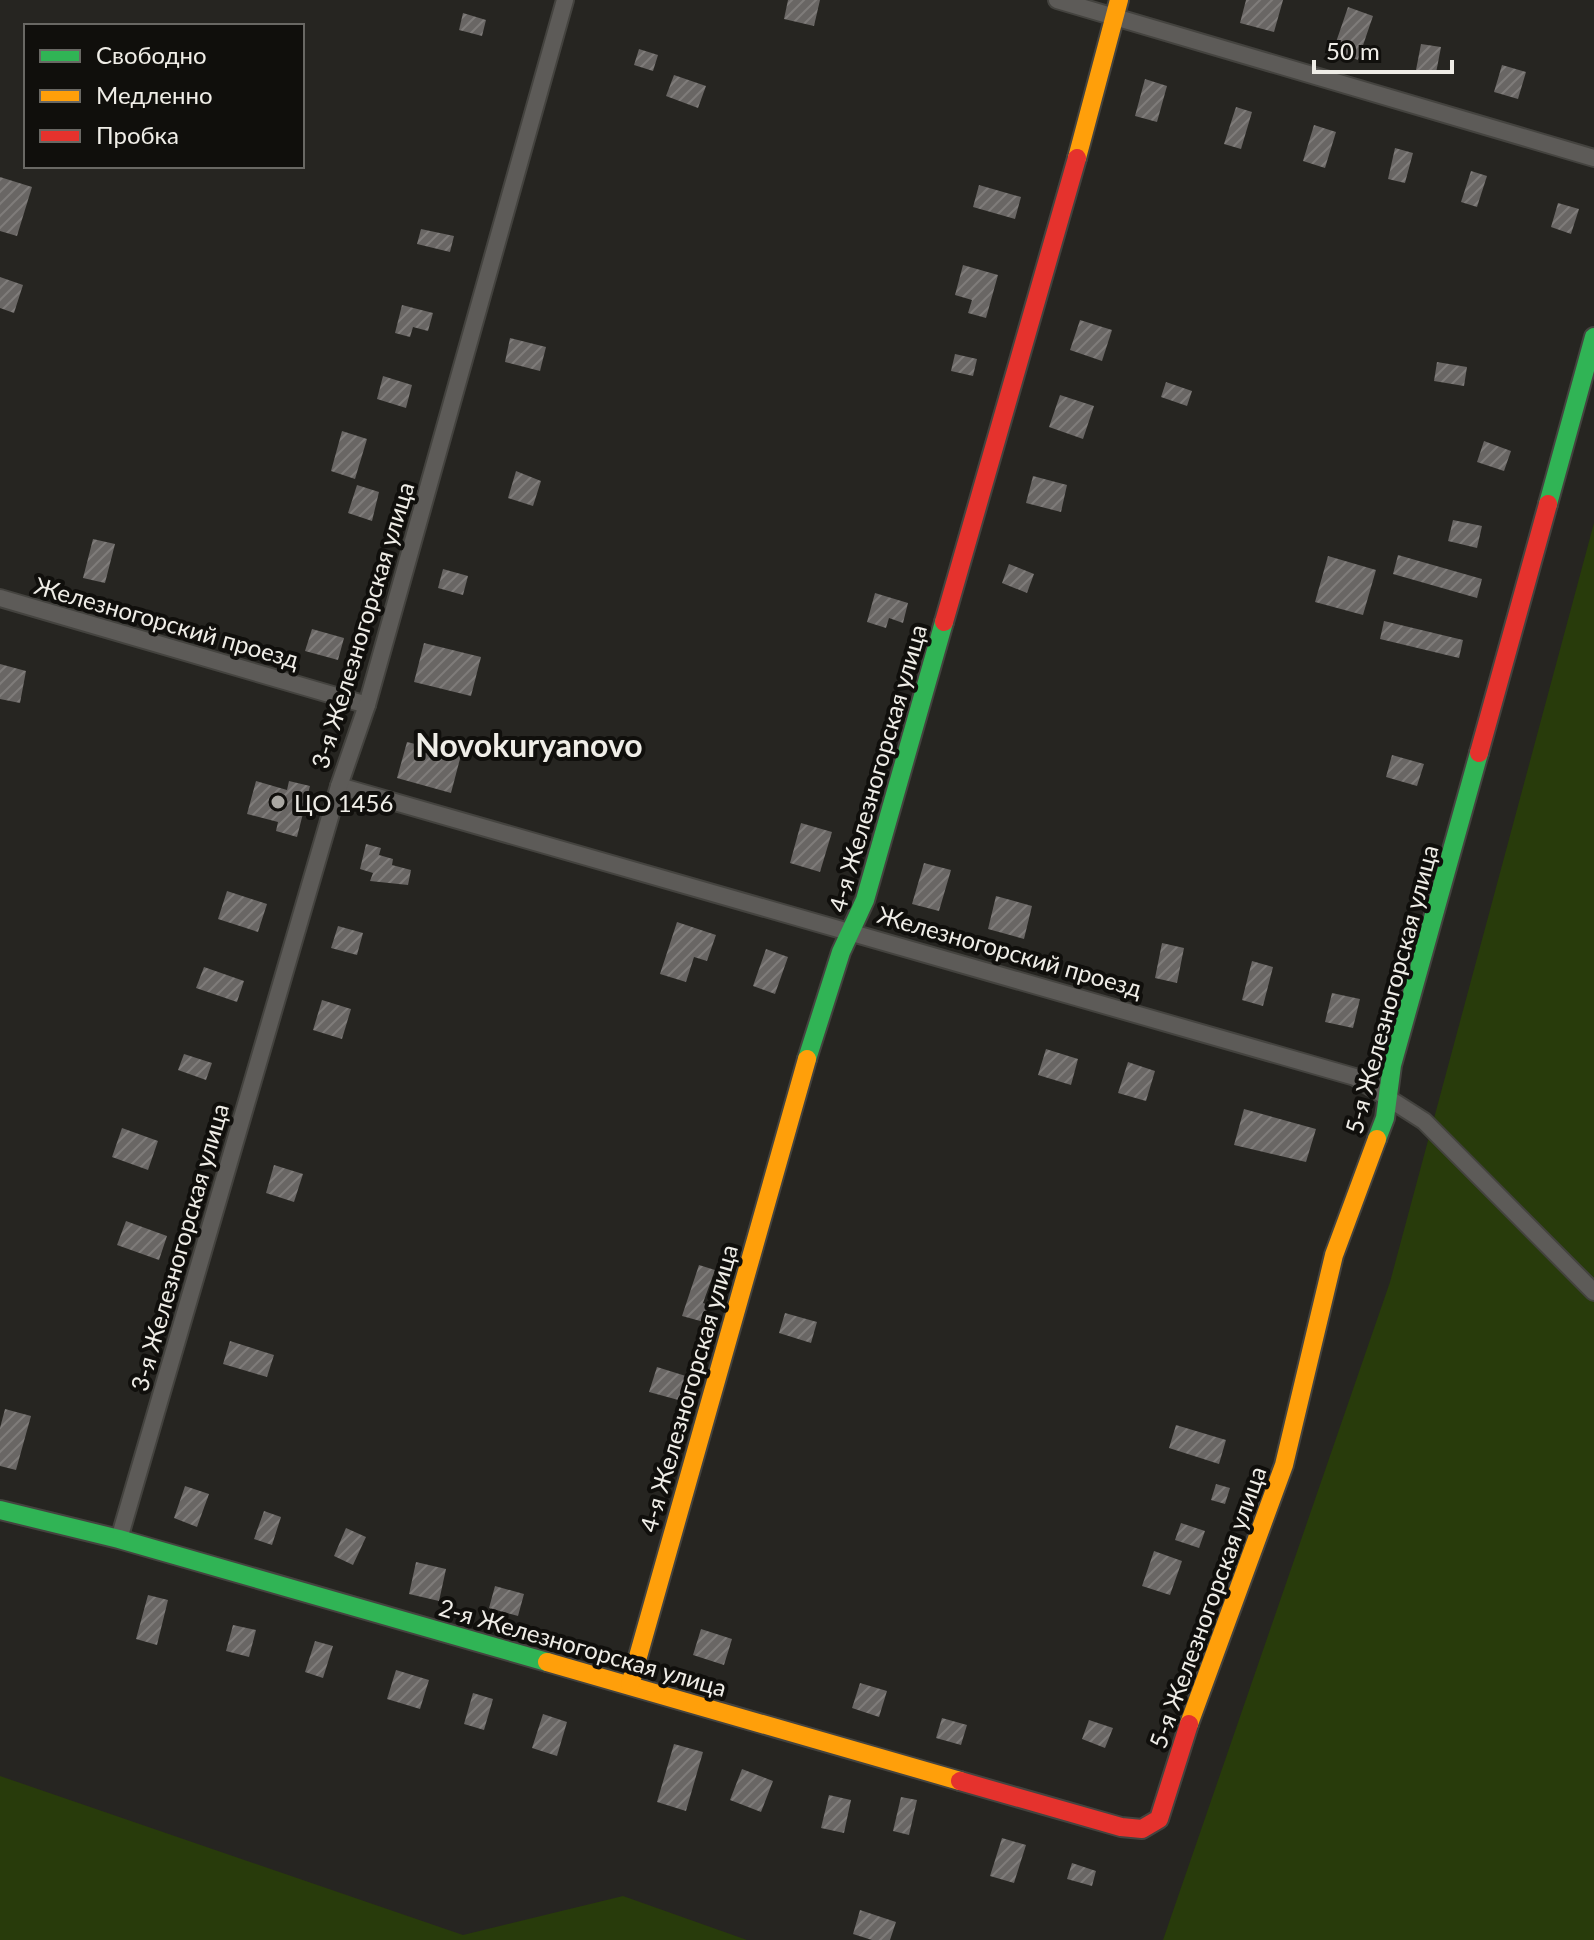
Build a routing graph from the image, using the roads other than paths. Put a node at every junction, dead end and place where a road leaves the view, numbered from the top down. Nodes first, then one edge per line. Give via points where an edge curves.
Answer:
1 (565, 0) edge
2 (1057, 0) edge
3 (1118, 8) edge
4 (1594, 158) edge
5 (1594, 337) edge
6 (0, 598) edge
7 (367, 705) junction
8 (339, 786) junction
9 (853, 932) junction
10 (1390, 1098) junction
11 (1594, 1292) edge
12 (0, 1510) edge
13 (119, 1539) junction
14 (630, 1685) junction
15 (1152, 1827) joint

1 - 7 street, 3-я Железногорская улица
2 - 3 street
3 - 4 street
3 - 9 street, 4-я Железногорская улица
5 - 10 street, 5-я Железногорская улица via 1392,1065
6 - 7 street, Железногорский проезд
7 - 8 street, 3-я Железногорская улица
8 - 9 street, Железногорский проезд
8 - 13 street, 3-я Железногорская улица
9 - 10 street, Железногорский проезд via 1288,1055 1355,1077
9 - 14 street, 4-я Железногорская улица via 841,952 790,1114
10 - 11 street, Железногорский проезд via 1424,1121
10 - 15 street, 5-я Железногорская улица via 1334,1255 1284,1465
12 - 13 street, 2-я Железногорская улица
13 - 14 street, 2-я Железногорская улица
14 - 15 street, 2-я Железногорская улица via 1121,1827

